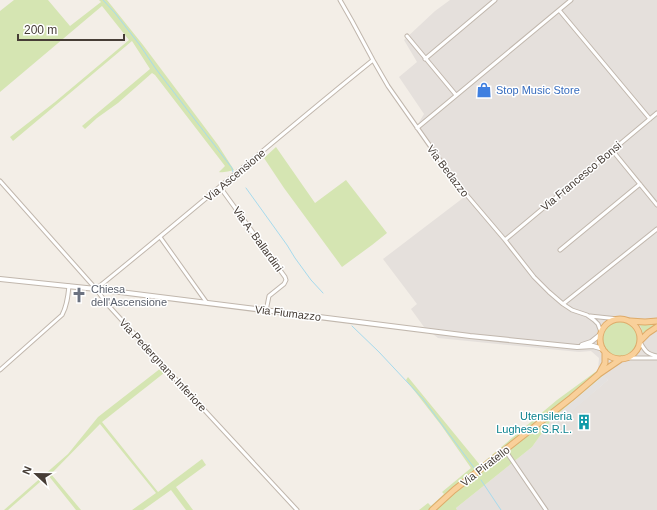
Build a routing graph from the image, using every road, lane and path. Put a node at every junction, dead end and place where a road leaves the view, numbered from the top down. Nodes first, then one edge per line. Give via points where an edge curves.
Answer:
1 (340, 0) edge
2 (495, 0) edge
3 (571, 0) edge
4 (559, 10) junction
5 (407, 36) dead end
6 (425, 59) junction
7 (373, 60) junction
8 (456, 95) junction
9 (657, 113) edge
10 (650, 119) junction
11 (417, 128) junction
12 (612, 150) junction
13 (0, 181) edge
14 (640, 184) junction
15 (220, 187) junction
16 (657, 205) edge
17 (657, 230) edge
18 (160, 237) junction
19 (505, 240) junction
20 (560, 250) dead end
21 (0, 279) edge
22 (69, 286) junction
23 (96, 290) junction
24 (207, 303) junction
25 (562, 304) junction
26 (266, 310) junction
27 (587, 315) junction
28 (618, 319) junction
29 (630, 321) junction
30 (657, 321) edge
31 (657, 327) edge
32 (601, 333) junction
33 (641, 341) junction
34 (577, 347) junction
35 (604, 350) junction
36 (657, 357) edge
37 (624, 358) junction
38 (0, 370) edge
39 (595, 377) junction
40 (505, 450) junction
41 (297, 510) edge
42 (432, 510) edge
43 (546, 510) edge

1 - 7 street, Via Bedazzo
2 - 6 street
3 - 4 street
4 - 8 street
4 - 10 street
5 - 6 street
6 - 8 street
7 - 11 street, Via Bedazzo
7 - 15 street, Via Ascensione
8 - 11 street
9 - 10 street, Via Francesco Bonsi
10 - 12 street, Via Francesco Bonsi
11 - 19 street, Via Bedazzo via 454,180
12 - 14 street
12 - 19 street, Via Francesco Bonsi
13 - 23 street, Via Pedergnana Inferiore
14 - 16 street
14 - 20 street
15 - 18 street, Via Ascensione
15 - 26 street, Via A. Ballardini via 285,277 284,284 269,296
17 - 25 street
18 - 23 street, Via Ascensione
18 - 24 street
19 - 25 street, Via Bedazzo via 534,277
21 - 22 street, Via Fiumazzo
22 - 23 street, Via Fiumazzo
22 - 38 street via 62,315
23 - 24 street, Via Fiumazzo
23 - 41 street, Via Pedergnana Inferiore
24 - 26 street, Via Fiumazzo
25 - 27 street, Via Bedazzo
26 - 34 street, Via Fiumazzo
27 - 28 street, Via Bedazzo
27 - 32 street, Via Bedazzo via 596,322
28 - 29 main road
28 - 32 main road via 606,324
29 - 30 main road
29 - 33 main road via 637,327
31 - 33 main road
32 - 34 street via 591,342
32 - 35 main road via 600,339
33 - 36 street via 647,352
33 - 37 main road via 634,353
34 - 35 street, Via Fiumazzo via 593,346
35 - 37 main road via 614,358
35 - 39 main road, Via Piratello via 604,367
36 - 37 street
37 - 39 main road, Via Piratello
39 - 40 main road, Via Piratello
40 - 42 main road, Via Piratello
40 - 43 street

